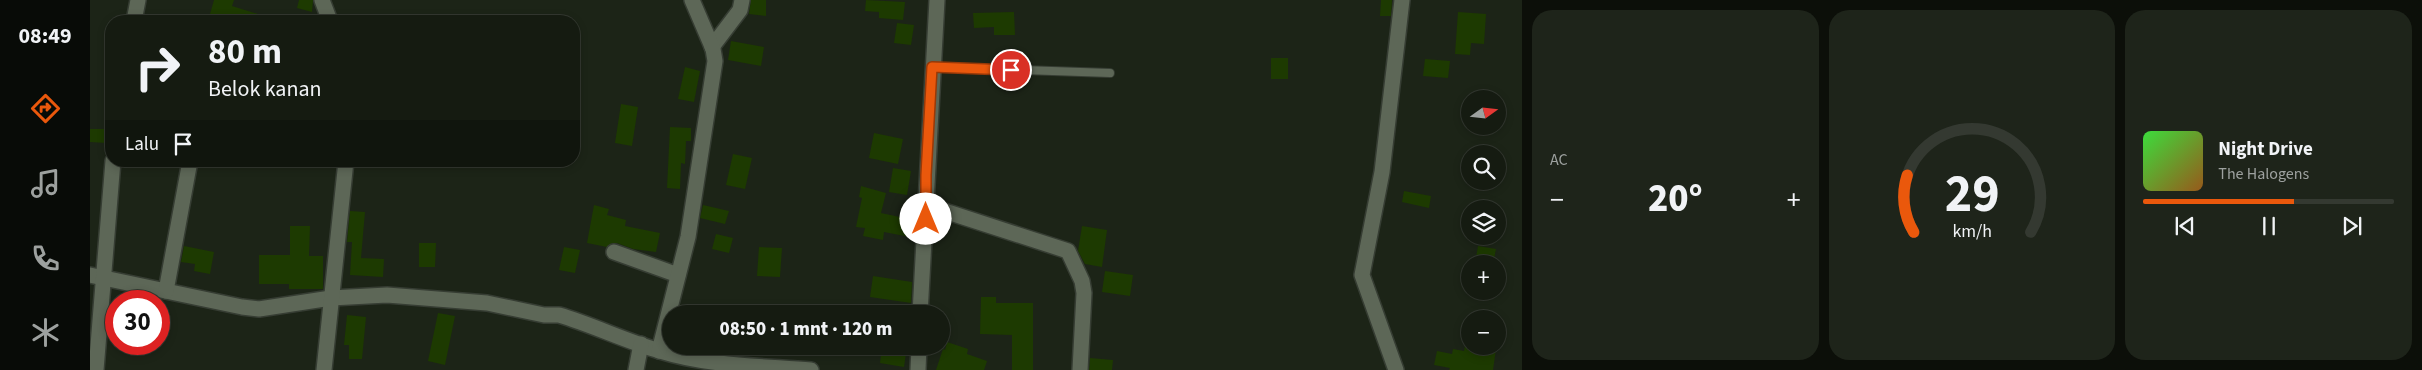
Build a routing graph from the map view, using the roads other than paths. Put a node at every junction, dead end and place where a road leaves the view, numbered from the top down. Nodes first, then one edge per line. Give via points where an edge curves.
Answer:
1 (138, 0) edge
2 (322, 0) edge
3 (692, 0) edge
4 (742, 0) edge
5 (938, 0) edge
6 (1402, 0) edge
7 (135, 15) edge
8 (328, 15) edge
9 (712, 47) junction
10 (932, 67) junction
11 (1110, 73) dead end
12 (112, 167) edge
13 (189, 167) edge
14 (345, 167) edge
15 (926, 206) junction
16 (614, 252) dead end
17 (678, 275) junction
18 (97, 277) edge
19 (161, 290) edge
20 (166, 290) edge
21 (170, 292) edge
22 (331, 298) junction
23 (920, 305) edge
24 (641, 344) junction
25 (659, 351) junction
26 (919, 355) edge
27 (96, 370) edge
28 (324, 370) edge
29 (636, 370) edge
30 (811, 370) edge
31 (918, 370) edge
32 (1080, 370) edge
33 (1396, 370) edge

1 - 7 street
2 - 8 street
3 - 9 street
4 - 9 street via 740,10
5 - 10 street
6 - 33 street via 1382,172 1362,275
9 - 17 street via 715,61 688,236
10 - 11 lane
10 - 15 street
12 - 18 street
13 - 20 street
14 - 22 street
15 - 23 street
15 - 32 street via 1068,251 1084,293
16 - 17 street
17 - 25 street
18 - 19 street
18 - 27 street
21 - 22 street via 259,309
22 - 24 street via 386,295 486,303 559,315
22 - 28 street
24 - 25 street
24 - 29 street
25 - 30 street via 741,366
26 - 31 street

